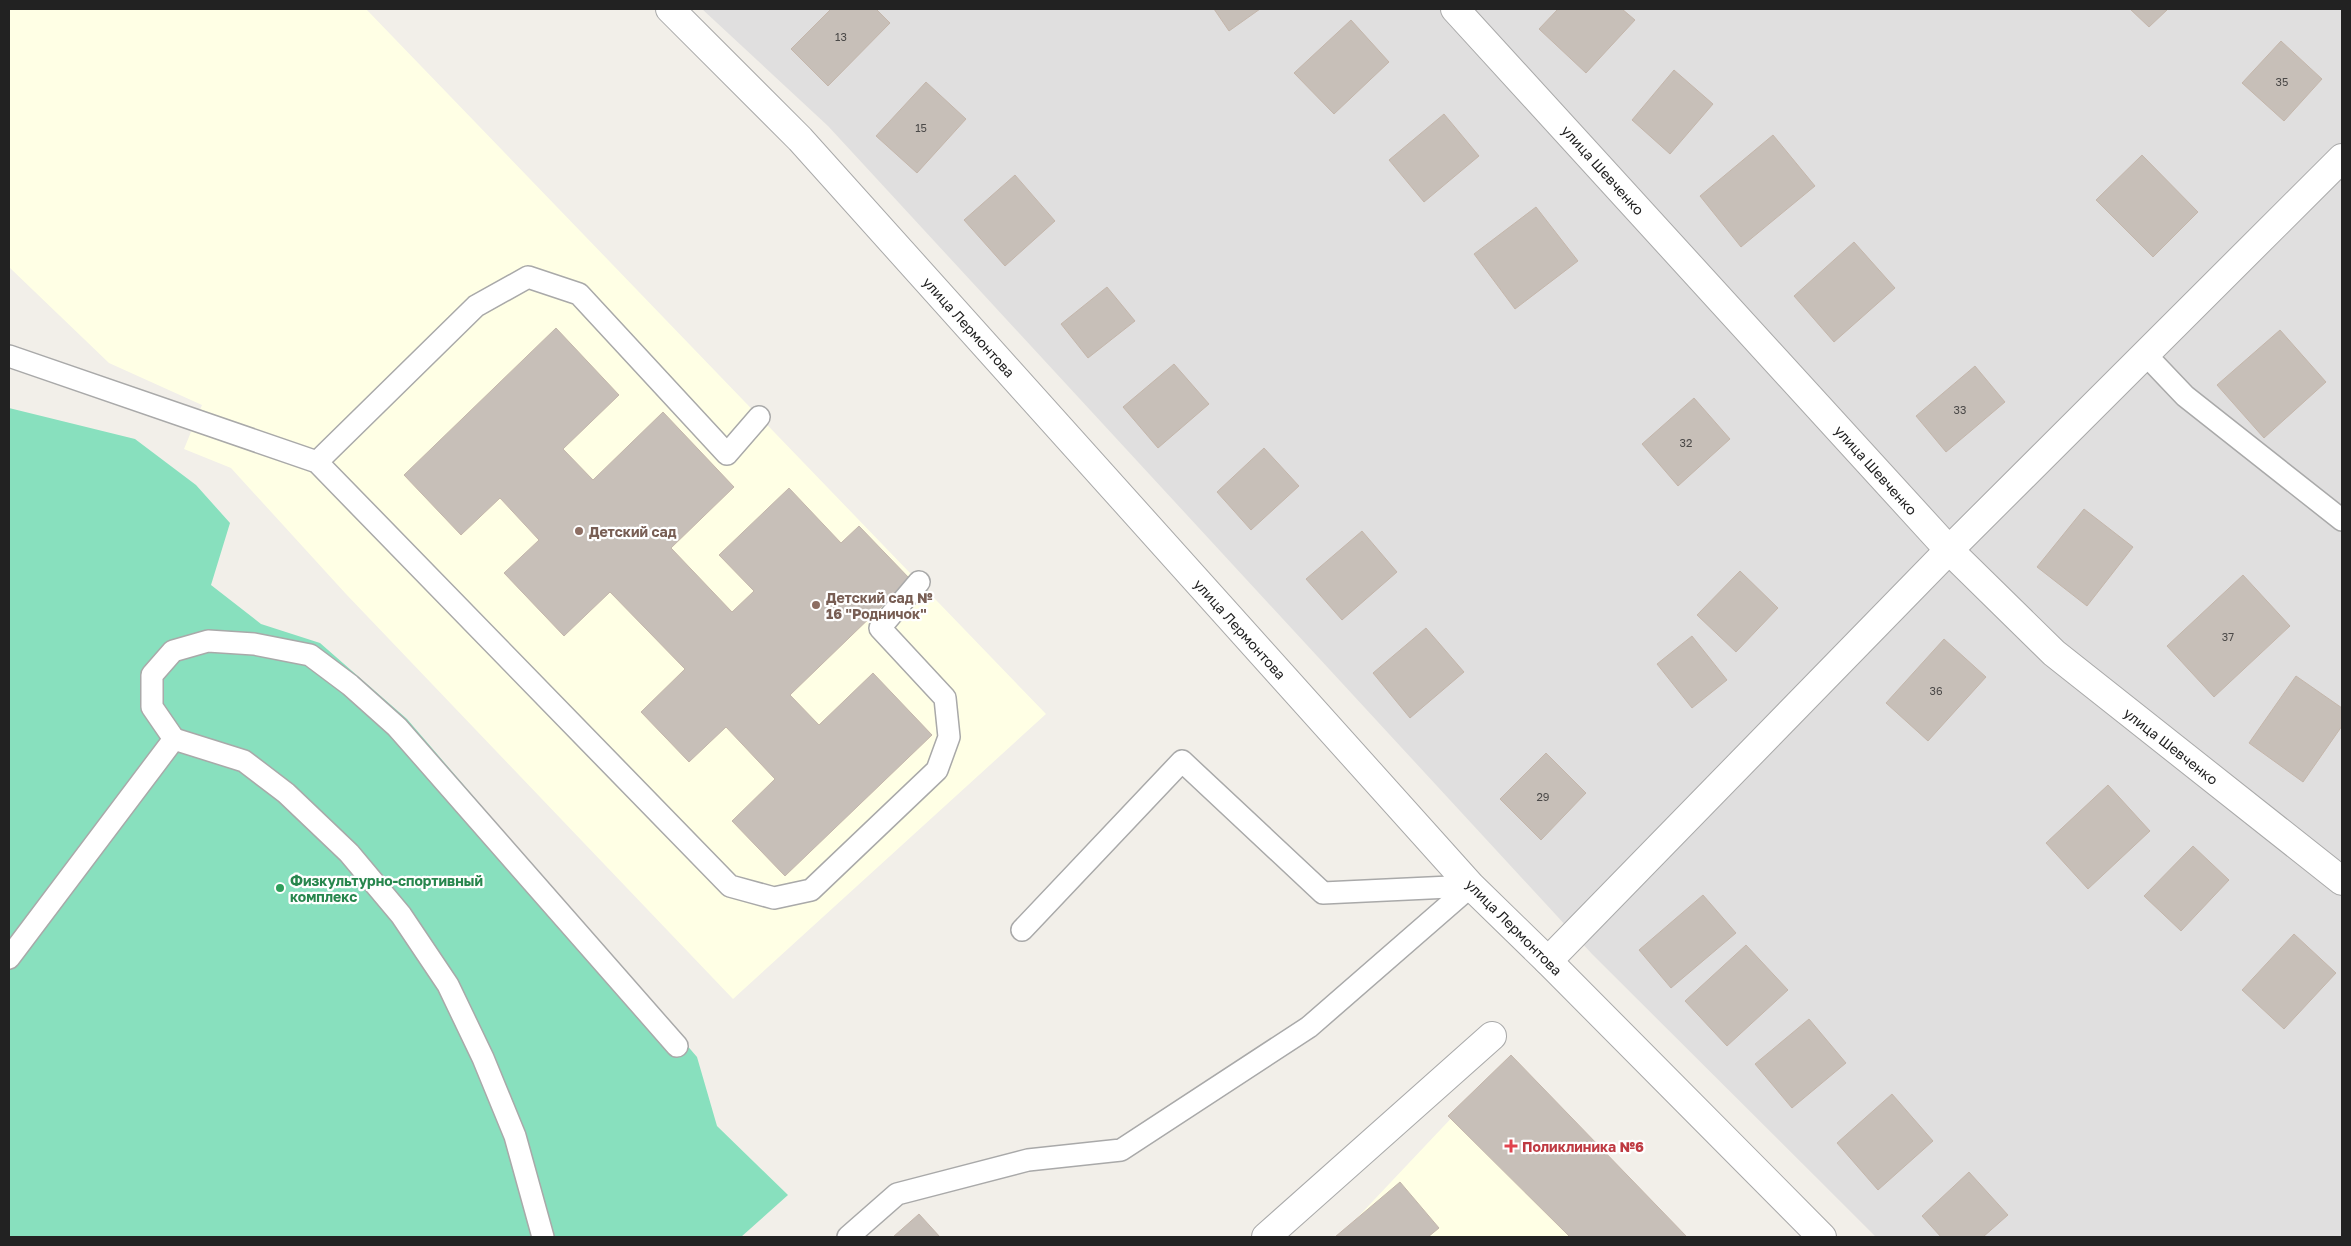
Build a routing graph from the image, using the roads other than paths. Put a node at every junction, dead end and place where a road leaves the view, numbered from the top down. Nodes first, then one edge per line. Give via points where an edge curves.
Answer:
1 (670, 9) edge
2 (1455, 9) edge
3 (2342, 158) edge
4 (2146, 355) junction
5 (9, 356) edge
6 (759, 417) dead end
7 (317, 462) junction
8 (2342, 520) edge
9 (1950, 550) junction
10 (919, 582) dead end
11 (174, 739) junction
12 (2342, 881) edge
13 (1471, 886) junction
14 (1022, 930) dead end
15 (9, 958) edge
16 (1548, 961) junction
17 (1492, 1036) dead end
18 (677, 1046) dead end
19 (543, 1237) edge
20 (848, 1237) edge
21 (1266, 1237) edge
22 (1822, 1237) edge

1 - 13 street, улица Лермонтова via 800,139
2 - 9 street, улица Шевченко
3 - 4 street
4 - 8 lane via 2184,396
4 - 9 street
5 - 7 lane
6 - 7 lane via 727,454 579,294 528,277 476,306
7 - 10 lane via 730,886 774,898 811,890 937,770 949,737 945,698 880,628
9 - 12 street, улица Шевченко via 2054,653
9 - 16 street
11 - 15 lane
11 - 18 lane via 152,707 152,675 172,651 208,641 254,644 310,655 397,727
11 - 19 lane via 244,761 286,793 349,853 401,915 448,986 483,1058 515,1136
13 - 14 lane via 1323,893 1182,761
13 - 16 street, улица Лермонтова
13 - 20 lane via 1309,1027 1121,1150 1028,1160 897,1194
16 - 22 street, улица Лермонтова
17 - 21 street

